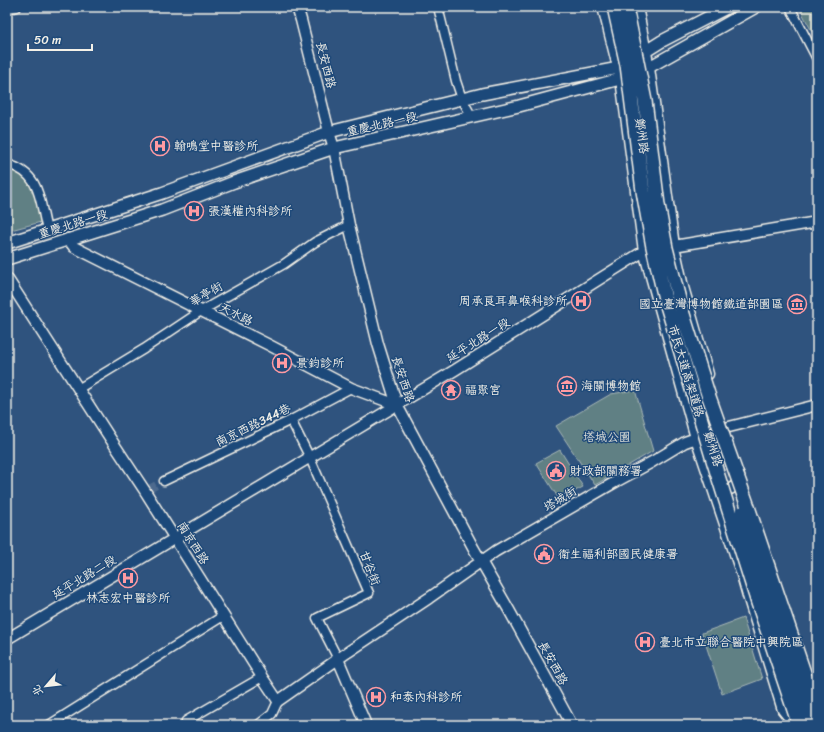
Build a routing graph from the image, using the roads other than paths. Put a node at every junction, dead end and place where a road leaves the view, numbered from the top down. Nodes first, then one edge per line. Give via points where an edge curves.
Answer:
1 (17, 7) edge
2 (297, 7) edge
3 (438, 7) edge
4 (603, 7) edge
5 (614, 7) edge
6 (626, 7) edge
7 (637, 7) edge
8 (728, 7) edge
9 (756, 7) edge
10 (790, 7) edge
11 (7, 9) edge
12 (646, 51) junction
13 (817, 59) edge
14 (649, 68) junction
15 (620, 74) junction
16 (462, 99) junction
17 (472, 117) junction
18 (329, 132) junction
19 (334, 148) junction
20 (7, 164) edge
21 (817, 222) edge
22 (349, 225) junction
23 (47, 230) junction
24 (68, 239) junction
25 (7, 242) edge
26 (674, 246) junction
27 (644, 251) junction
28 (7, 259) edge
29 (7, 278) edge
30 (201, 311) junction
31 (351, 388) junction
32 (78, 389) junction
33 (397, 405) junction
34 (817, 405) edge
35 (291, 420) junction
36 (725, 428) junction
37 (696, 438) junction
38 (726, 447) junction
39 (310, 458) junction
40 (713, 460) junction
41 (738, 468) junction
42 (164, 481) tunnel mouth
43 (711, 483) junction
44 (174, 538) junction
45 (751, 552) junction
46 (481, 562) junction
47 (223, 616) junction
48 (793, 622) junction
49 (760, 638) junction
50 (7, 639) edge
51 (338, 659) junction
52 (262, 677) junction
53 (817, 694) edge
54 (278, 701) junction
55 (817, 711) edge
56 (186, 721) dead end
57 (817, 722) edge
58 (48, 725) edge
59 (258, 725) edge
60 (366, 725) edge
61 (572, 725) edge
62 (795, 725) edge
63 (799, 725) edge
64 (805, 725) edge
65 (811, 725) edge

1 - 11 street
2 - 18 street, 長安西路
3 - 16 street
4 - 15 street, 鄭州路
5 - 40 highway, 市民大道高架道路, bridge via 627,65 653,247 665,299
6 - 38 highway, 市民大道高架道路, bridge via 645,101 666,248 684,318
7 - 12 street, 鄭州路
8 - 12 main road, 重慶北路一段
9 - 14 main road, 重慶北路一段
10 - 13 street
12 - 14 street, 鄭州路
12 - 15 main road, 重慶北路一段
14 - 15 main road, 重慶北路一段 via 635,76
14 - 26 street, 鄭州路
15 - 16 main road, 重慶北路一段
15 - 17 main road, 重慶北路一段 via 519,106
15 - 27 street, 鄭州路
16 - 17 street
16 - 18 main road, 重慶北路一段
17 - 19 main road, 重慶北路一段
18 - 19 street, 長安西路
18 - 23 main road, 重慶北路一段 via 162,193
19 - 22 street, 長安西路
19 - 24 main road, 重慶北路一段 via 162,210
20 - 23 street via 30,176 41,199
21 - 26 street, 延平北路一段
22 - 30 street, 華亭街 via 315,242 284,264
22 - 33 street, 長安西路 via 378,344
23 - 25 main road, 重慶北路一段
24 - 28 main road, 重慶北路一段
24 - 30 street, 天水路 via 74,247
26 - 27 street, 延平北路一段
26 - 36 street, 鄭州路 via 683,287
27 - 33 street, 延平北路一段
27 - 37 street, 鄭州路
29 - 32 street, 南京西路
30 - 31 street, 天水路
30 - 32 street, 華亭街
31 - 33 street, 天水路
31 - 35 street, 南京西路344巷
32 - 44 street, 南京西路 via 147,490
33 - 39 street, 延平北路一段
33 - 46 street, 長安西路
34 - 36 street, 塔城街
35 - 39 street
35 - 42 street, 南京西路344巷
36 - 37 street, 塔城街
36 - 41 street, 鄭州路
37 - 43 street, 鄭州路
37 - 46 street, 塔城街 via 616,481
38 - 45 highway, bridge
38 - 55 highway, 市民大道高架道路, bridge
39 - 44 street, 延平北路一段
39 - 51 street, 甘谷街 via 369,593 317,618
40 - 45 highway, bridge
40 - 63 highway, 市民大道高架道路, bridge
41 - 43 street via 740,478 731,489 723,490
41 - 48 street, 鄭州路
43 - 49 street, 鄭州路
44 - 47 street, 南京西路
44 - 50 street, 延平北路二段
45 - 65 highway, bridge
46 - 51 street, 塔城街
46 - 61 street, 長安西路
47 - 52 street, 南京西路
47 - 58 street
48 - 49 street via 773,627
48 - 53 street, 鄭州路
49 - 62 street, 鄭州路 via 783,710
51 - 54 street
51 - 60 street
52 - 54 street, 南京西路
52 - 56 street
54 - 59 street via 272,714
57 - 64 street

